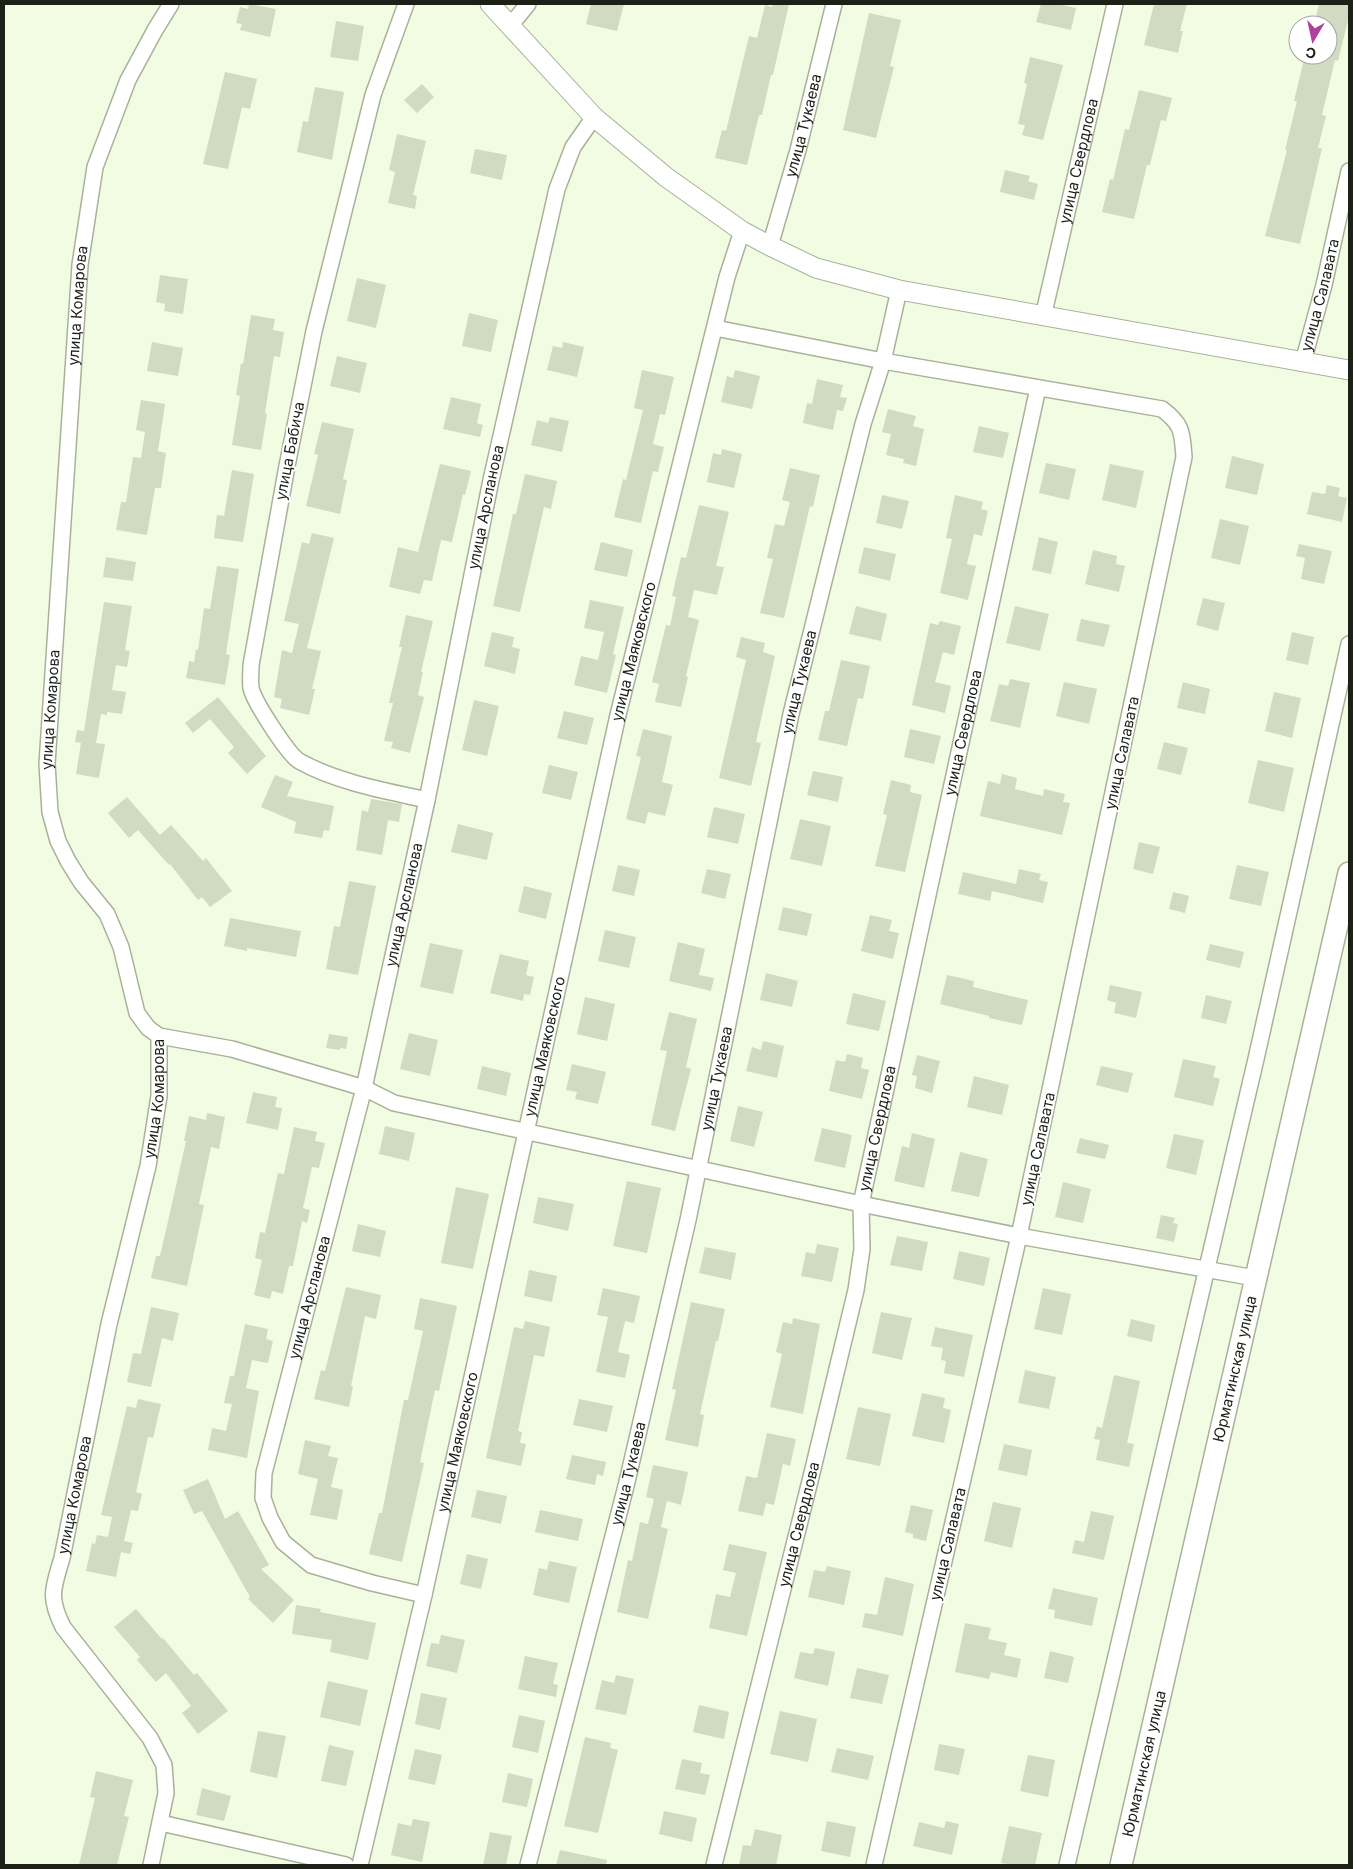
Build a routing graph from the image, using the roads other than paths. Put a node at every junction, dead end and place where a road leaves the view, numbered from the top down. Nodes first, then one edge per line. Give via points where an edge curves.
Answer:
1 (171, 4) edge
2 (406, 4) edge
3 (490, 4) edge
4 (528, 4) edge
5 (834, 4) edge
6 (1115, 4) edge
7 (510, 26) junction
8 (594, 117) junction
9 (1349, 171) edge
10 (742, 231) junction
11 (770, 246) junction
12 (898, 290) junction
13 (1042, 317) junction
14 (715, 328) junction
15 (883, 361) junction
16 (1303, 362) junction
17 (1349, 370) edge
18 (1038, 388) junction
19 (1349, 644) edge
20 (427, 800) junction
21 (1349, 873) edge
22 (159, 1036) junction
23 (364, 1088) junction
24 (526, 1132) junction
25 (698, 1168) junction
26 (861, 1204) junction
27 (1020, 1236) junction
28 (1205, 1269) junction
29 (1255, 1278) junction
30 (424, 1595) junction
31 (161, 1822) junction
32 (151, 1865) edge
33 (346, 1865) edge
34 (360, 1865) edge
35 (528, 1865) edge
36 (714, 1865) edge
37 (874, 1865) edge
38 (1067, 1865) edge
39 (1121, 1865) edge

1 - 22 street, улица Комарова via 128,80 95,167 80,266 47,764 50,812 58,841 81,882 107,914 121,948 137,1013
2 - 20 street, улица Бабича via 373,95 314,331 251,665 251,688 259,706 297,760 329,775
3 - 7 street
4 - 7 street
5 - 11 street, улица Тукаева via 798,150
6 - 13 street, улица Свердлова
7 - 8 street
8 - 10 street via 666,177
8 - 20 street, улица Арсланова via 573,147 557,189 491,480
9 - 16 street, улица Салавата
10 - 11 street
10 - 14 street, улица Маяковского
11 - 12 street via 816,268
12 - 13 street
12 - 15 street, улица Тукаева
13 - 16 street
14 - 15 street
14 - 24 street, улица Маяковского via 618,715
15 - 18 street
15 - 25 street, улица Тукаева via 863,424 791,714
16 - 17 street
18 - 26 street, улица Свердлова
18 - 27 street, улица Салавата via 1162,409 1175,419 1181,430 1184,457
19 - 28 street via 1256,1059
20 - 23 street, улица Арсланова
21 - 29 main road, Юрматинская улица
22 - 23 street via 232,1048
22 - 31 street, улица Комарова via 159,1096 148,1166 109,1324 53,1592 55,1610 63,1627 150,1738 164,1765 166,1793
23 - 24 street via 394,1103
23 - 30 street, улица Арсланова via 264,1473 263,1498 283,1542 311,1565 372,1584
24 - 25 street
24 - 30 street, улица Маяковского
25 - 26 street
25 - 35 street, улица Тукаева via 626,1486
26 - 27 street
26 - 36 street, улица Свердлова via 862,1250 856,1290
27 - 28 street
27 - 37 street, улица Салавата
28 - 29 street
28 - 38 street
29 - 39 main road, Юрматинская улица
30 - 34 street, улица Маяковского
31 - 32 street, улица Комарова
31 - 33 street

